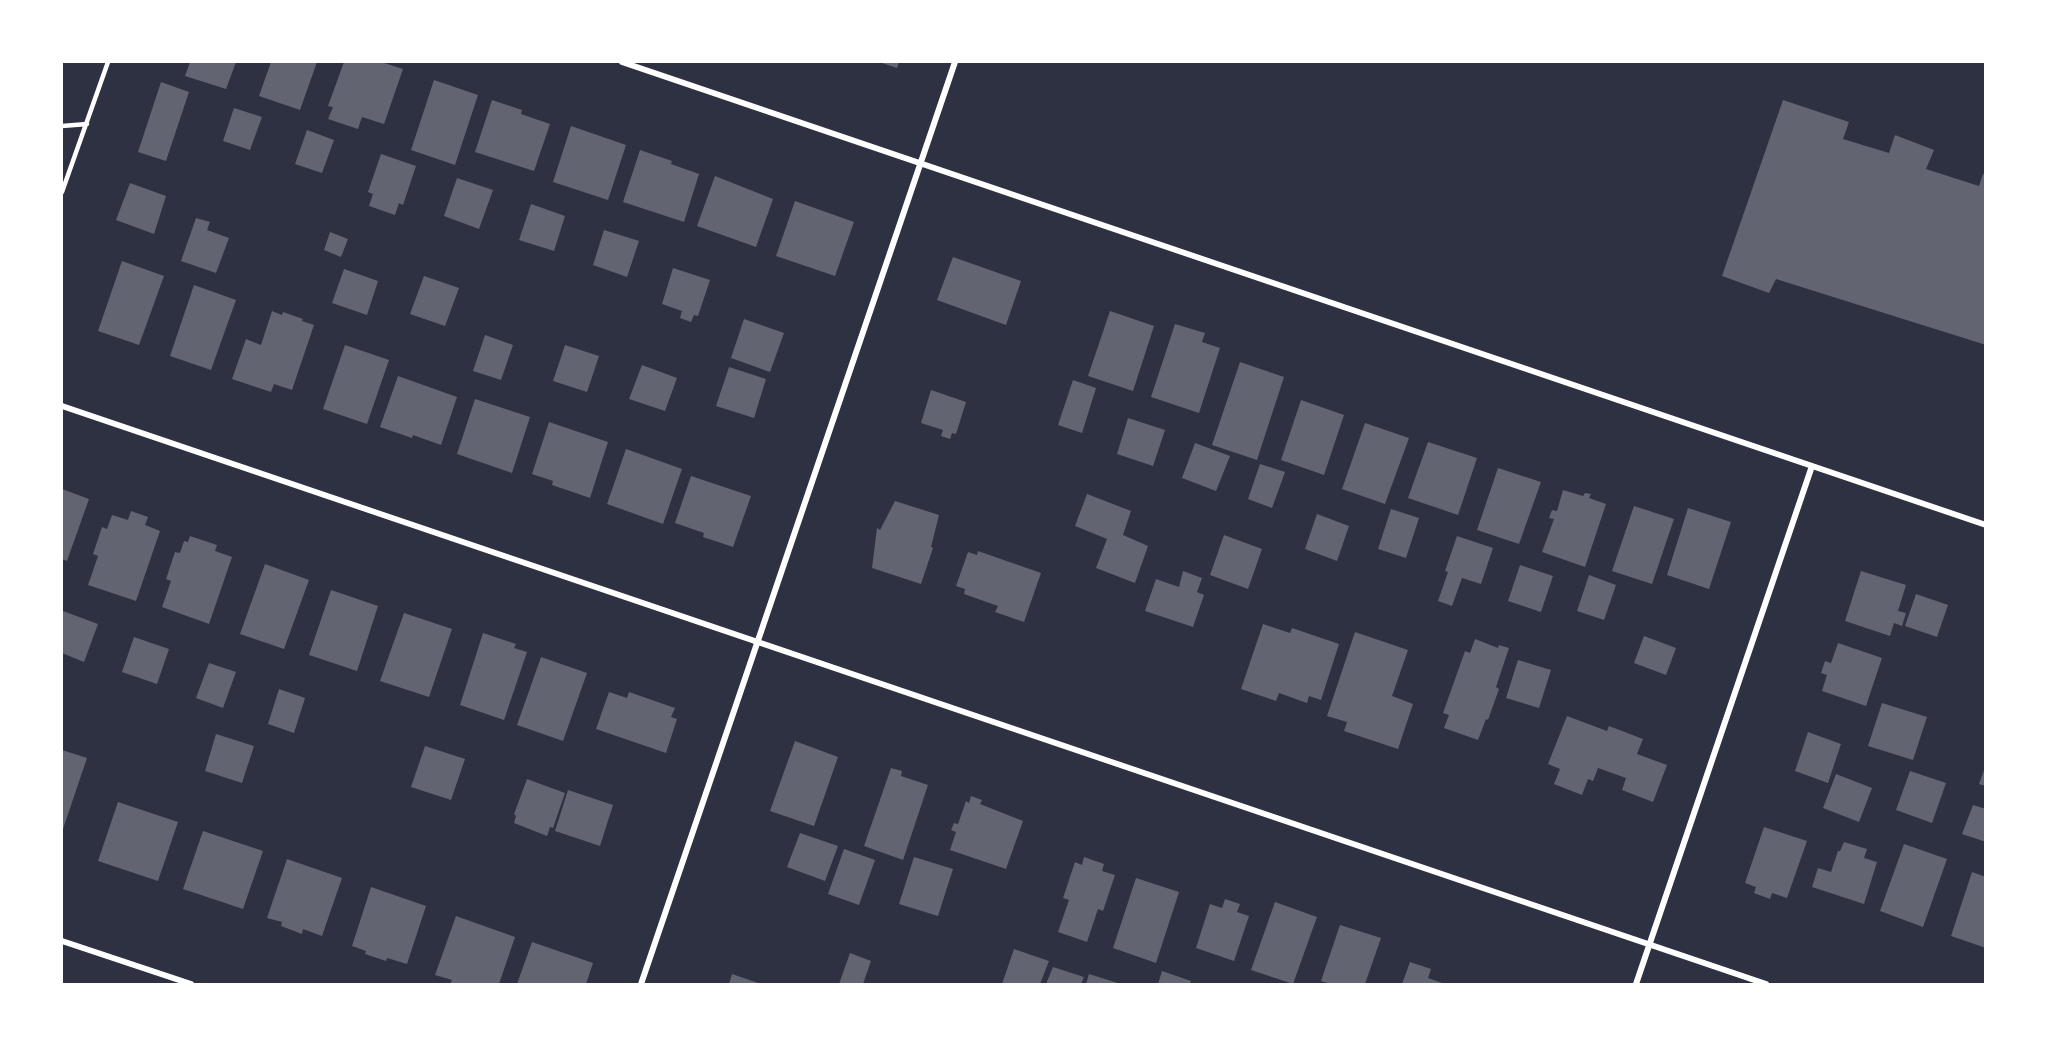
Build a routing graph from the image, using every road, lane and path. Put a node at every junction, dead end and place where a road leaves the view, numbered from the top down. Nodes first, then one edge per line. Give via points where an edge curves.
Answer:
1 (108, 62) edge
2 (622, 62) edge
3 (955, 62) edge
4 (87, 124) junction
5 (62, 126) edge
6 (920, 163) junction
7 (62, 192) edge
8 (62, 406) edge
9 (1812, 466) junction
10 (1986, 525) edge
11 (758, 642) junction
12 (62, 940) edge
13 (1650, 945) junction
14 (191, 984) edge
15 (641, 984) edge
16 (1636, 984) edge
17 (1766, 984) edge

1 - 4 lane
2 - 6 street
3 - 6 street
4 - 5 lane
4 - 7 lane
6 - 9 street
6 - 11 street
8 - 11 street
9 - 10 street
9 - 13 street
11 - 13 street
11 - 15 street
12 - 14 street
13 - 16 street
13 - 17 street

